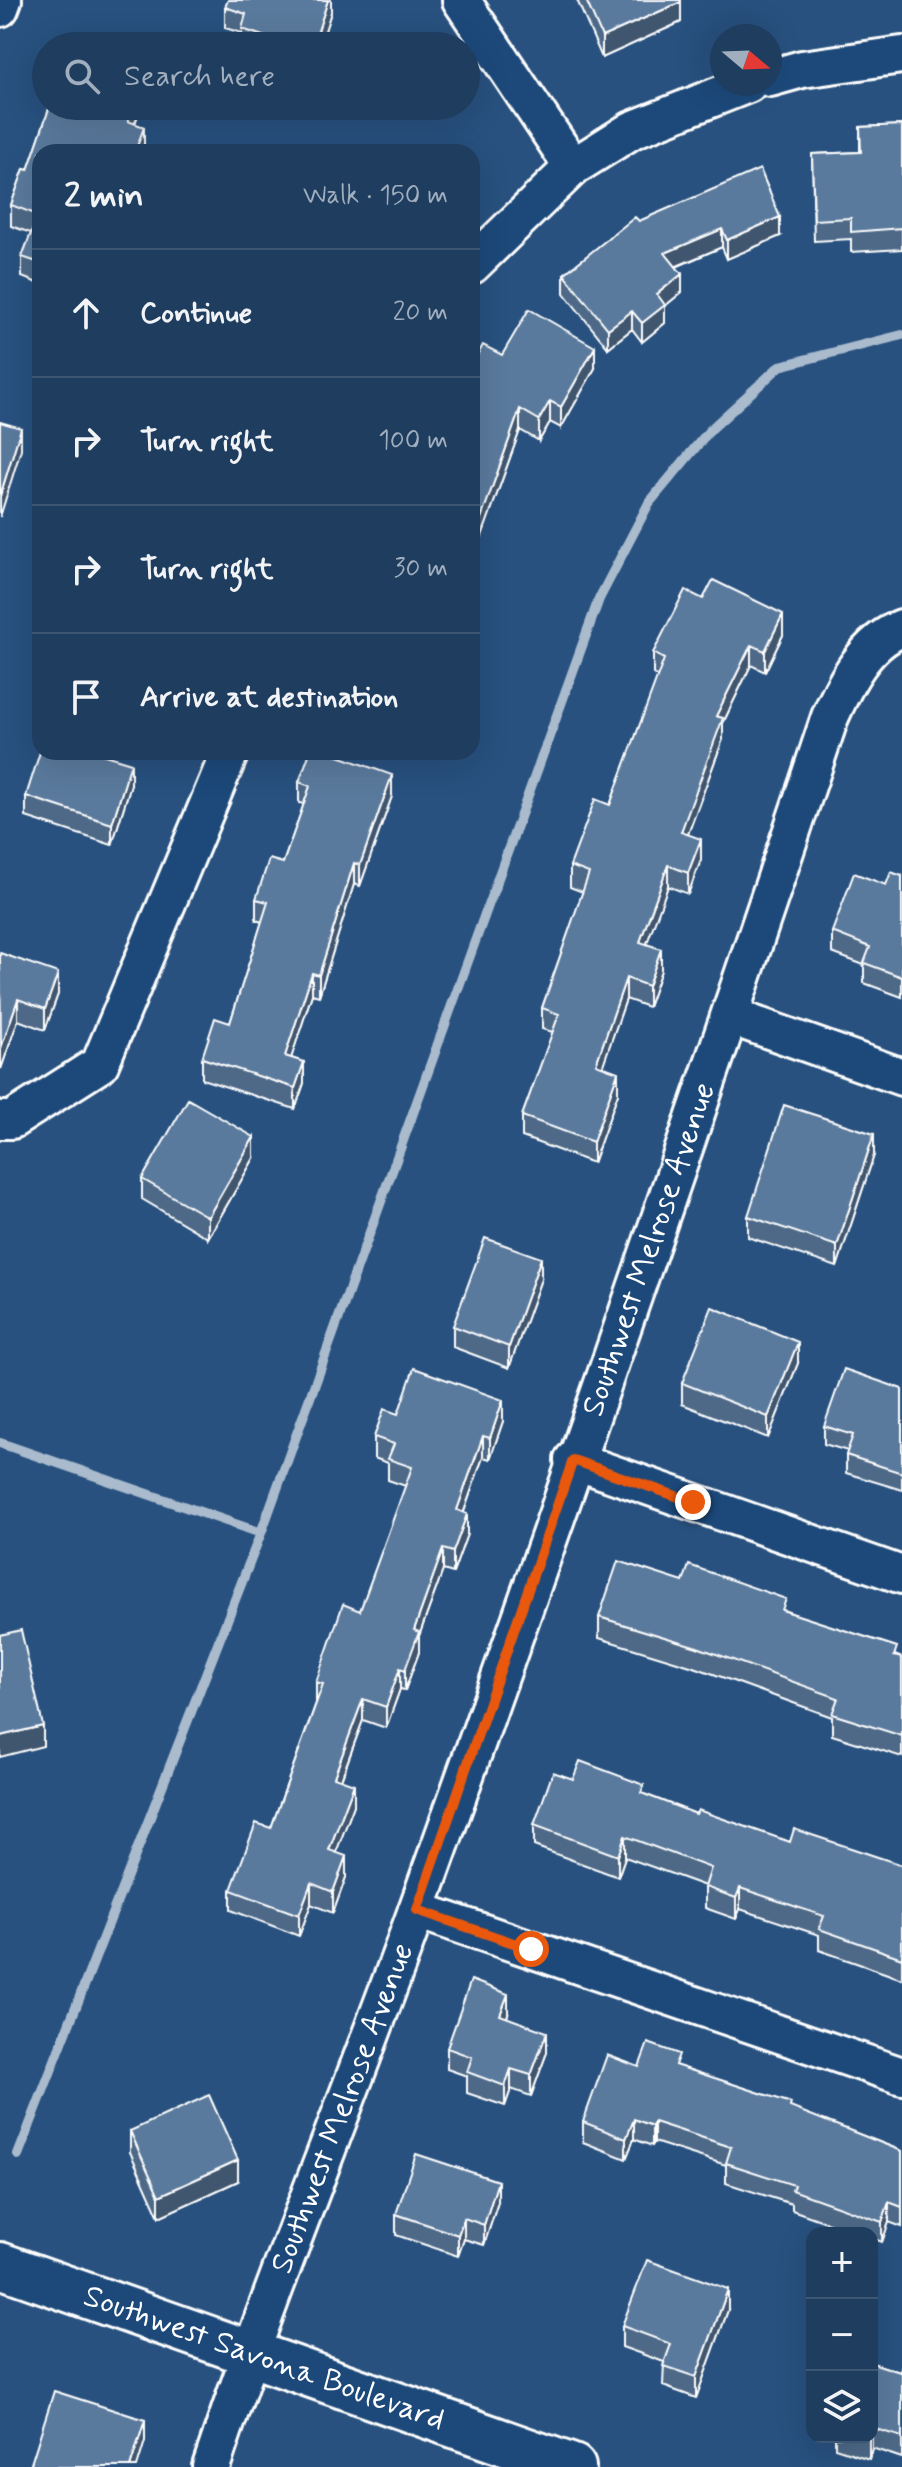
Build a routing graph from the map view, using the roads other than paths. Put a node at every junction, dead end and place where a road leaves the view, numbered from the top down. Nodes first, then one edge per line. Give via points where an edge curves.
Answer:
1 (3, 0) edge
2 (461, 0) edge
3 (0, 8) edge
4 (902, 55) edge
5 (782, 75) edge
6 (718, 96) edge
7 (573, 167) junction
8 (480, 257) edge
9 (902, 628) edge
10 (227, 760) edge
11 (730, 1016) junction
12 (902, 1077) edge
13 (0, 1120) edge
14 (573, 1460) junction
15 (902, 1575) edge
16 (417, 1910) junction
17 (902, 2076) edge
18 (0, 2265) edge
19 (248, 2355) junction
20 (211, 2467) edge
21 (573, 2467) edge

1 - 3 street
2 - 7 street
4 - 5 street
6 - 7 street via 632,130
7 - 8 street
9 - 11 street, Southwest Melrose Avenue via 876,645 843,687
10 - 13 street via 100,1064 12,1120
11 - 12 street
11 - 14 street, Southwest Melrose Avenue
14 - 15 street
14 - 16 street, Southwest Melrose Avenue
16 - 17 street
16 - 19 street, Southwest Melrose Avenue
18 - 19 street, Southwest Savona Boulevard
19 - 20 street, Southwest Melrose Avenue
19 - 21 street, Southwest Savona Boulevard

